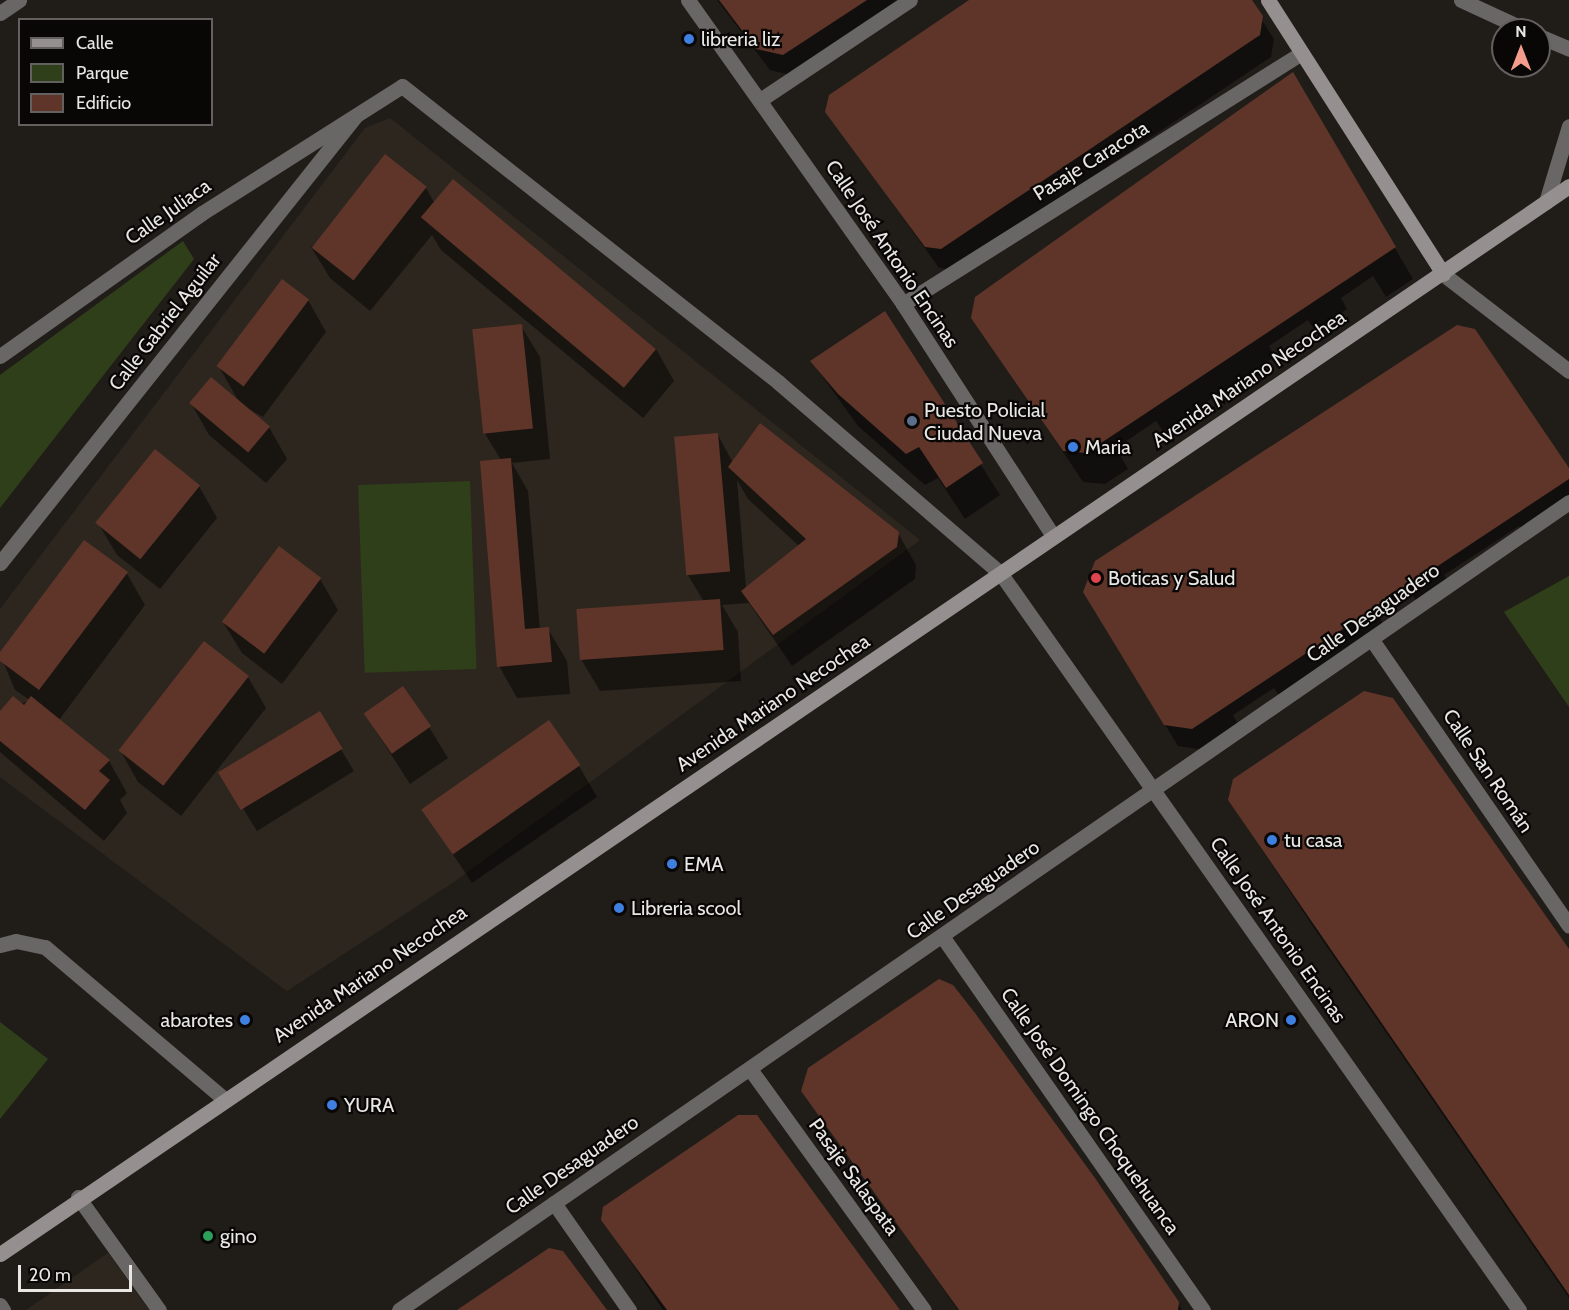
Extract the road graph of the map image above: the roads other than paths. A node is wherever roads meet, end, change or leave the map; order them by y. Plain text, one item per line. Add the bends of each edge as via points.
1 (19, 0) edge
2 (688, 0) edge
3 (910, 0) edge
4 (1268, 0) edge
5 (1461, 0) edge
6 (0, 13) edge
7 (1500, 18) edge
8 (1551, 41) edge
9 (1569, 49) edge
10 (1302, 53) junction
11 (760, 100) junction
12 (363, 106) junction
13 (1569, 126) edge
14 (1569, 186) edge
15 (1546, 202) junction
16 (1443, 274) junction
17 (903, 304) junction
18 (0, 356) edge
19 (1569, 370) edge
20 (1569, 502) edge
21 (1053, 536) junction
22 (3, 552) edge
23 (1001, 574) junction
24 (1372, 640) junction
25 (1154, 790) junction
26 (1569, 926) edge
27 (942, 936) junction
28 (0, 945) edge
29 (750, 1069) junction
30 (224, 1098) junction
31 (78, 1197) junction
32 (554, 1203) junction
33 (0, 1254) edge
34 (0, 1305) edge
35 (3, 1310) edge
36 (159, 1310) edge
37 (399, 1310) edge
38 (629, 1310) edge
39 (924, 1310) edge
40 (1203, 1310) edge
41 (1519, 1310) edge

1 - 6 street
2 - 11 street, Calle José Antonio Encinas
3 - 11 street
4 - 10 main road
5 - 7 street
8 - 9 street
10 - 16 main road
10 - 17 street, Pasaje Caracota
11 - 17 street, Calle José Antonio Encinas
12 - 18 street, Calle Juliaca
12 - 22 street, Calle Gabriel Aguilar
12 - 23 street, Calle Juliaca via 402,86 778,382
13 - 15 street
14 - 15 main road, Avenida Mariano Necochea
15 - 16 main road, Avenida Mariano Necochea
16 - 19 street
16 - 21 main road, Avenida Mariano Necochea
17 - 21 street, Calle José Antonio Encinas
20 - 24 street, Calle Desaguadero
21 - 23 main road, Avenida Mariano Necochea
23 - 25 street, Calle José Antonio Encinas
23 - 30 main road, Avenida Mariano Necochea
24 - 25 street, Calle Desaguadero
24 - 26 street, Calle San Román
25 - 27 street, Calle Desaguadero
25 - 41 street, Calle José Antonio Encinas
27 - 29 street, Calle Desaguadero
27 - 40 street, Calle José Domingo Choquehuanca
28 - 30 street via 16,940 45,947
29 - 32 street, Calle Desaguadero
29 - 39 street, Pasaje Salaspata
30 - 31 main road, Avenida Mariano Necochea
31 - 33 main road, Avenida Mariano Necochea
31 - 36 street
32 - 37 street, Calle Desaguadero
32 - 38 street
34 - 35 street

